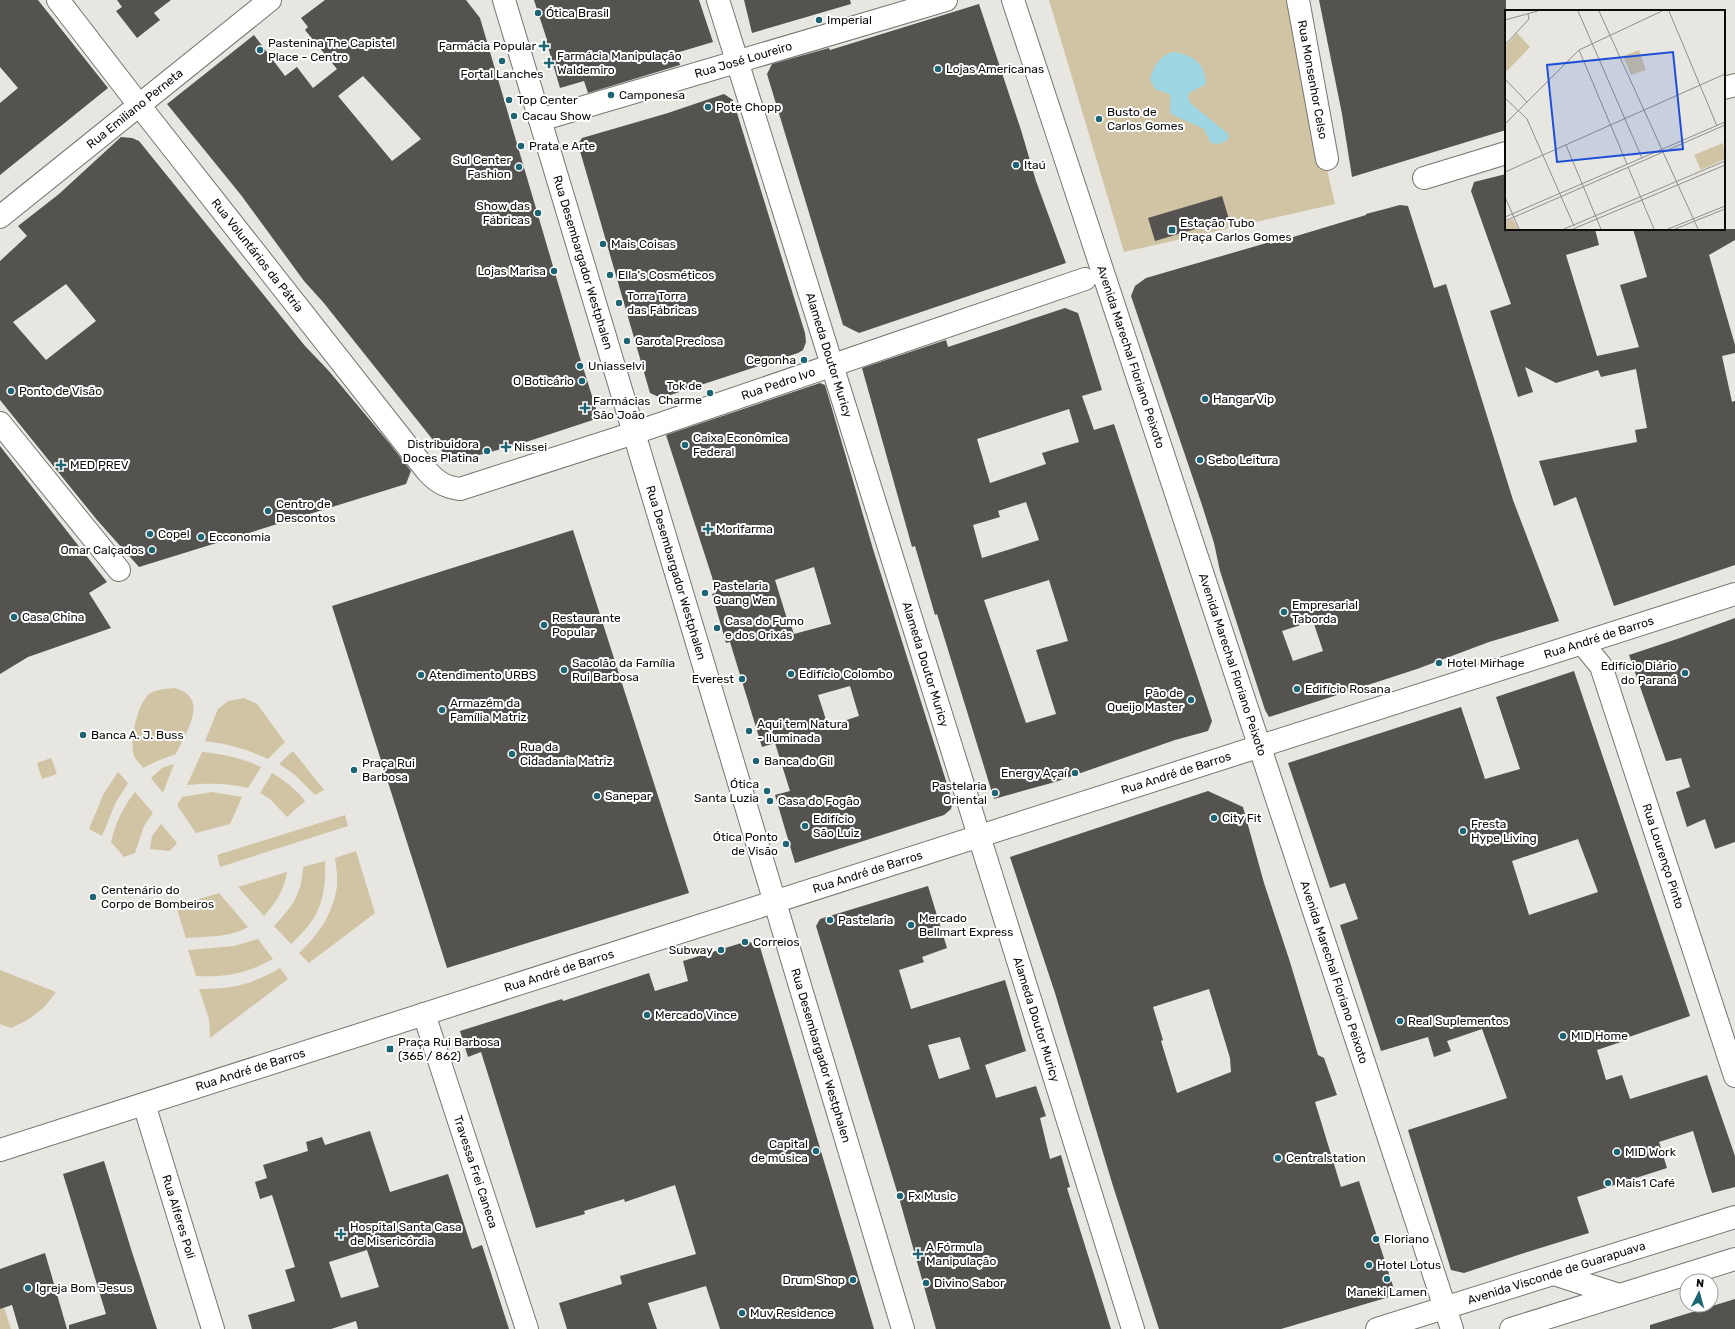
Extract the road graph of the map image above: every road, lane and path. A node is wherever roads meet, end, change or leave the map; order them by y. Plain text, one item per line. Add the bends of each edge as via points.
1 (58, 0) edge
2 (270, 0) edge
3 (504, 0) edge
4 (718, 0) edge
5 (946, 0) edge
6 (1013, 0) edge
7 (1298, 0) edge
8 (737, 62) junction
9 (1735, 85) edge
10 (1725, 88) edge
11 (139, 105) junction
12 (540, 120) junction
13 (1505, 153) edge
14 (1327, 159) dead end
15 (1424, 178) dead end
16 (0, 217) edge
17 (1085, 279) dead end
18 (831, 365) junction
19 (0, 423) edge
20 (634, 433) junction
21 (469, 486) joint
22 (119, 570) dead end
23 (1735, 594) edge
24 (1582, 643) junction
25 (1259, 746) junction
26 (978, 836) junction
27 (775, 902) junction
28 (424, 1014) junction
29 (1735, 1076) edge
30 (144, 1104) junction
31 (0, 1150) edge
32 (1735, 1217) edge
33 (1735, 1259) edge
34 (1554, 1274) junction
35 (1619, 1295) junction
36 (1444, 1308) junction
37 (213, 1329) edge
38 (527, 1329) edge
39 (902, 1329) edge
40 (1133, 1329) edge
41 (1377, 1329) edge
42 (1452, 1329) edge
43 (1511, 1329) edge

1 - 11 street, Rua Voluntários da Pátria
2 - 11 street, Rua Emiliano Perneta
3 - 12 street, Rua Desembargador Westphalen
4 - 8 street, Alameda Doutor Muricy
5 - 8 street, Rua José Loureiro
6 - 25 street, Avenida Marechal Floriano Peixoto
7 - 14 street, Rua Monsenhor Celso
8 - 12 street, Rua José Loureiro
8 - 18 street, Alameda Doutor Muricy
9 - 10 street
11 - 16 street, Rua Emiliano Perneta
11 - 21 street, Rua Voluntários da Pátria via 427,471 437,482 450,488 460,490
12 - 20 street, Rua Desembargador Westphalen
13 - 15 street
17 - 18 street, Rua Pedro Ivo
18 - 20 street, Rua Pedro Ivo
18 - 26 street, Alameda Doutor Muricy
19 - 22 street
20 - 21 street, Rua Pedro Ivo
20 - 27 street, Rua Desembargador Westphalen
23 - 24 street, Rua André de Barros
24 - 25 street, Rua André de Barros
24 - 29 street, Rua Lourenço Pinto via 1600,666
25 - 26 street, Rua André de Barros
25 - 36 street, Avenida Marechal Floriano Peixoto
26 - 27 street, Rua André de Barros
26 - 40 street, Alameda Doutor Muricy
27 - 28 street, Rua André de Barros
27 - 39 street, Rua Desembargador Westphalen
28 - 30 street, Rua André de Barros
28 - 38 street, Travessa Frei Caneca
30 - 31 street, Rua André de Barros
30 - 37 street, Rua Alferes Poli
32 - 34 street, Avenida Visconde de Guarapuava
33 - 35 street
34 - 35 street
34 - 36 street, Avenida Visconde de Guarapuava
35 - 43 street
36 - 41 street, Avenida Visconde de Guarapuava
36 - 42 street, Avenida Marechal Floriano Peixoto

